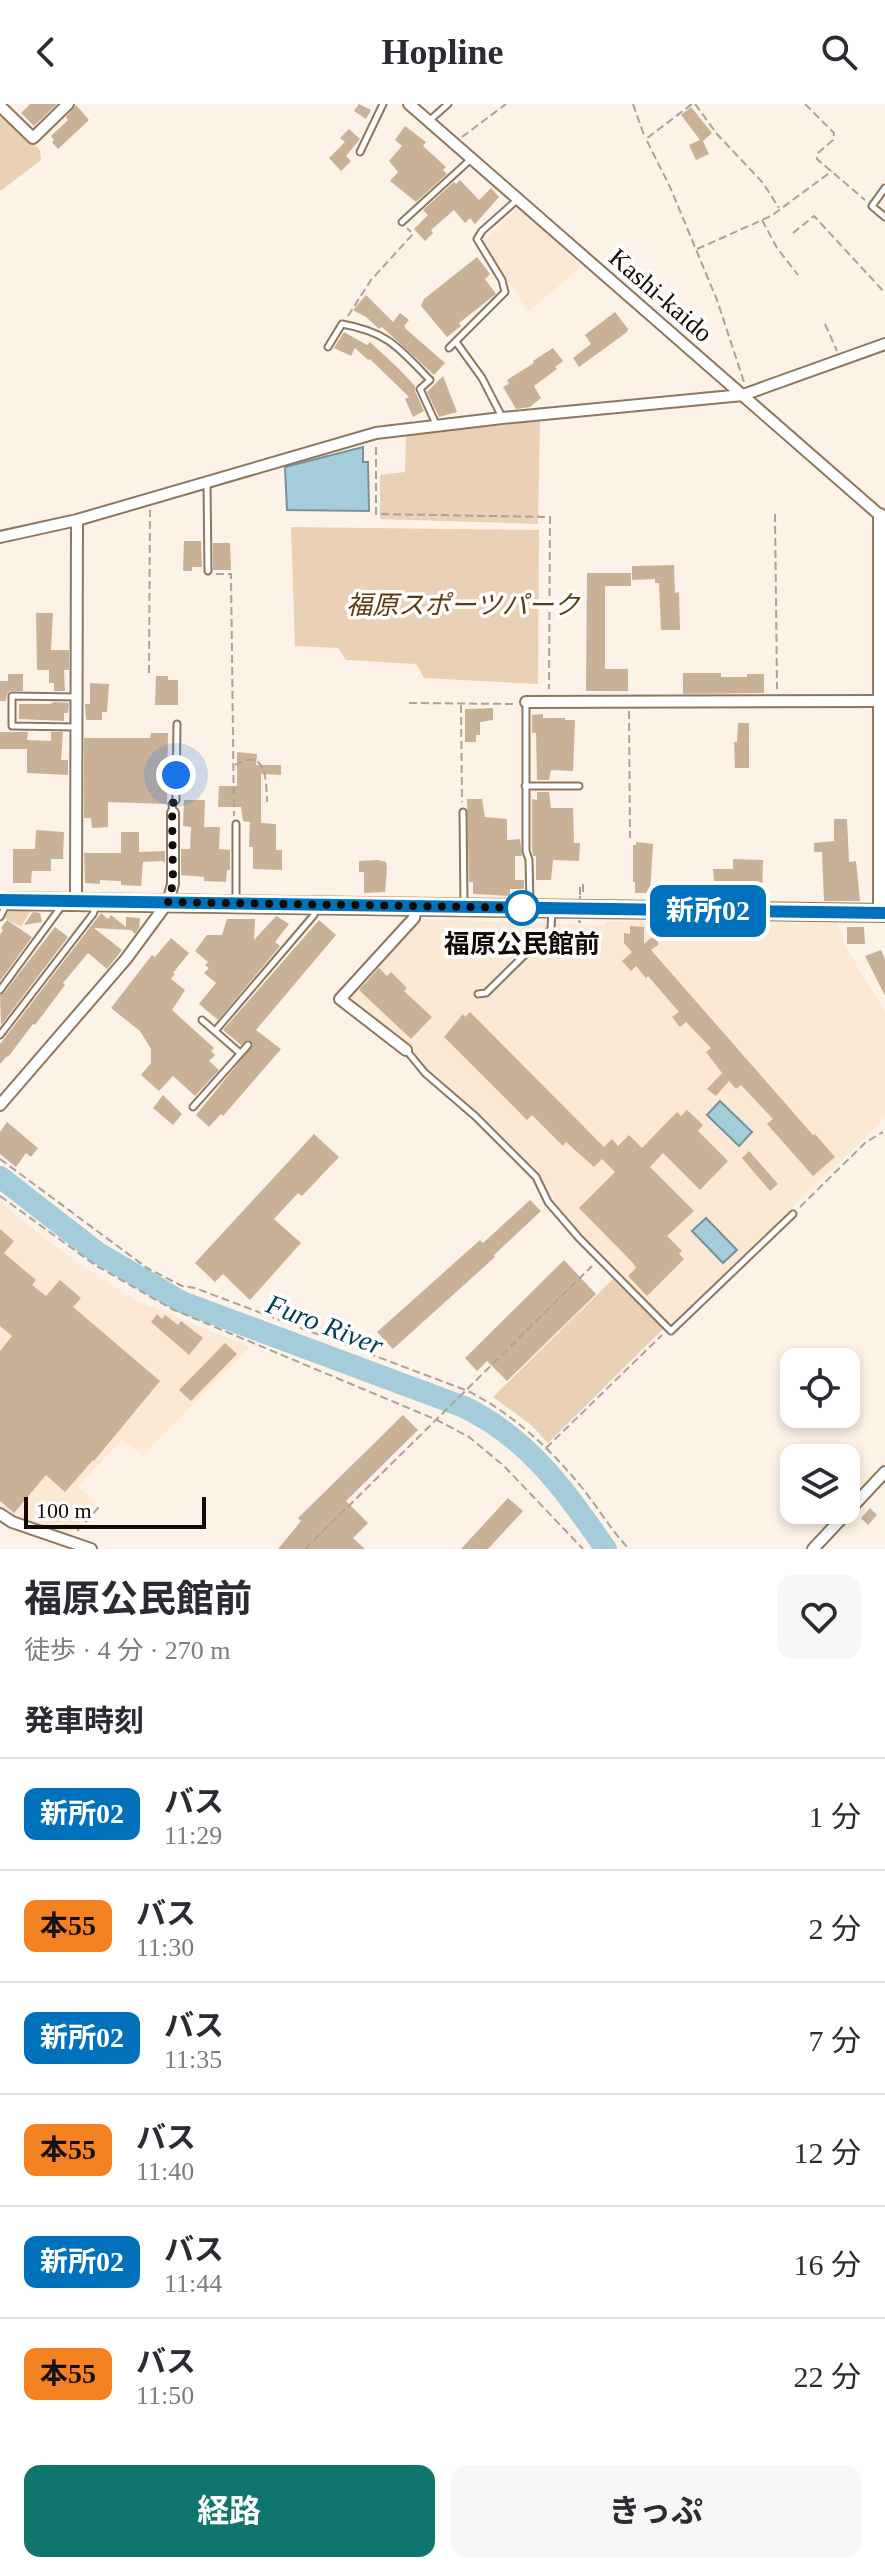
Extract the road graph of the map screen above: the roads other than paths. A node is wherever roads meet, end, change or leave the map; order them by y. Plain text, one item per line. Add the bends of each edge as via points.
1 (68, 104) edge
2 (383, 104) edge
3 (409, 104) edge
4 (448, 104) edge
5 (0, 106) edge
6 (429, 121) junction
7 (360, 152) dead end
8 (471, 158) junction
9 (885, 188) edge
10 (518, 199) junction
11 (885, 217) edge
12 (402, 222) road end
13 (456, 342) junction
14 (885, 344) edge
15 (328, 347) dead end
16 (449, 348) dead end
17 (743, 395) junction
18 (502, 418) junction
19 (436, 424) junction
20 (207, 482) junction
21 (882, 517) edge
22 (77, 520) junction
23 (0, 537) edge
24 (208, 571) road end
25 (76, 697) junction
26 (879, 701) junction
27 (526, 703) joint
28 (177, 724) dead end
29 (76, 727) junction
30 (882, 753) edge
31 (525, 786) junction
32 (579, 786) dead end
33 (463, 812) road end
34 (173, 813) joint
35 (236, 824) road end
36 (882, 829) edge
37 (4, 900) edge
38 (69, 901) junction
39 (97, 901) junction
40 (168, 902) junction
41 (236, 903) junction
42 (317, 905) junction
43 (416, 906) junction
44 (464, 907) junction
45 (530, 908) junction
46 (552, 909) junction
47 (882, 913) edge
48 (0, 917) edge
49 (0, 990) edge
50 (478, 994) dead end
51 (202, 1020) dead end
52 (215, 1031) junction
53 (0, 1035) edge
54 (248, 1045) dead end
55 (406, 1050) joint
56 (240, 1053) junction
57 (0, 1105) edge
58 (193, 1107) dead end
59 (793, 1214) road end
60 (885, 1472) edge
61 (0, 1514) edge
62 (91, 1549) edge
63 (813, 1549) edge

1 - 5 street via 33,138
2 - 7 lane
3 - 6 street, Kashi-kaido
4 - 6 lane
6 - 8 street, Kashi-kaido
8 - 10 street, Kashi-kaido
8 - 12 lane
9 - 11 lane via 872,206
10 - 13 lane via 477,239 505,292
10 - 17 street, Kashi-kaido
13 - 16 lane
13 - 18 lane
14 - 17 street
15 - 19 lane via 342,324 385,336 430,380 420,389
17 - 18 street
17 - 21 street, Kashi-kaido
18 - 19 street
19 - 20 street via 376,433
20 - 22 street
20 - 24 lane
21 - 26 street
22 - 23 street
22 - 25 street
25 - 29 street
25 - 29 lane via 12,696 12,726
26 - 27 street
26 - 30 street
27 - 31 lane
28 - 34 lane
29 - 38 street
30 - 36 street
31 - 32 lane
31 - 45 lane
33 - 44 lane
34 - 40 street
35 - 41 lane
36 - 47 street
37 - 38 main road
37 - 48 lane
38 - 39 main road
38 - 49 lane
39 - 40 main road
39 - 53 lane via 93,914
40 - 41 main road
40 - 57 street
41 - 42 main road
42 - 43 main road
42 - 52 lane
43 - 44 main road
43 - 55 street via 414,918 340,999
44 - 45 main road
45 - 46 main road
46 - 47 main road
46 - 50 lane via 551,929 542,940 486,993
51 - 52 lane
52 - 56 lane
54 - 56 lane
55 - 59 lane via 536,1177 548,1202 671,1331
56 - 58 lane
60 - 63 street
61 - 62 street

